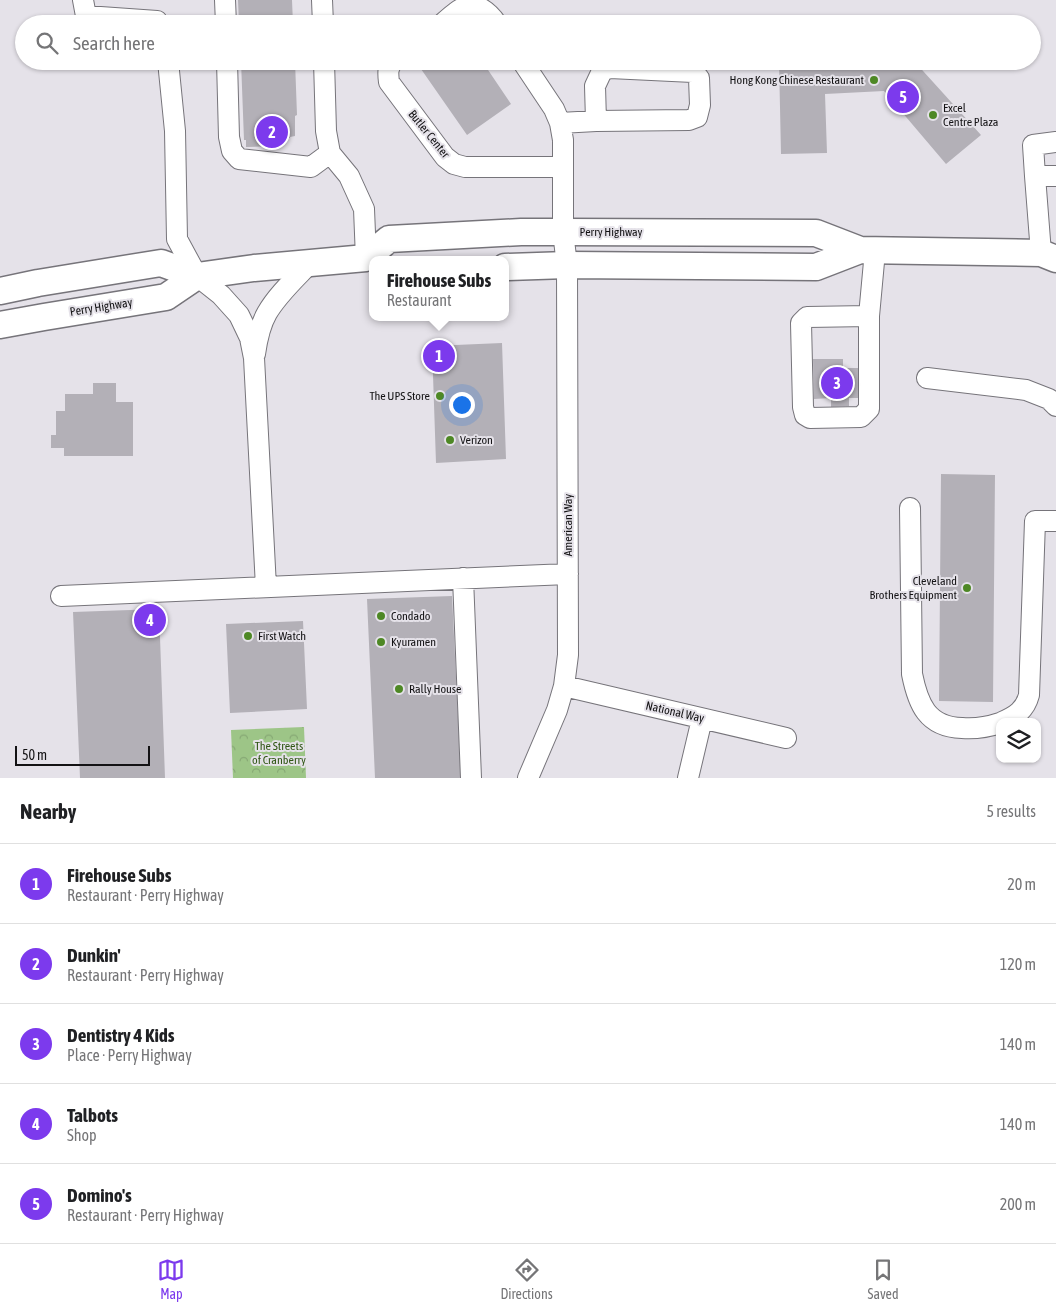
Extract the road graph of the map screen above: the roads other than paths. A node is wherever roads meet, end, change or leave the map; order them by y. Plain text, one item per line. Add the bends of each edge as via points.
1 (83, 0) edge
2 (225, 0) edge
3 (322, 0) edge
4 (86, 15) edge
5 (226, 15) edge
6 (323, 15) edge
7 (454, 15) edge
8 (491, 15) edge
9 (169, 70) edge
10 (227, 70) edge
11 (324, 70) edge
12 (388, 70) edge
13 (528, 70) edge
14 (605, 70) edge
15 (652, 70) edge
16 (596, 121) junction
17 (560, 123) junction
18 (1056, 142) edge
19 (330, 153) junction
20 (563, 167) junction
21 (1034, 176) junction
22 (1056, 176) edge
23 (563, 232) junction
24 (867, 251) junction
25 (1051, 253) edge
26 (373, 256) edge
27 (369, 260) edge
28 (311, 262) junction
29 (567, 265) junction
30 (509, 267) edge
31 (197, 276) junction
32 (0, 291) edge
33 (869, 316) junction
34 (0, 325) edge
35 (254, 358) junction
36 (927, 378) dead end
37 (1056, 406) edge
38 (910, 508) dead end
39 (1056, 521) edge
40 (568, 574) junction
41 (463, 578) junction
42 (266, 587) junction
43 (61, 596) dead end
44 (564, 686) junction
45 (702, 718) junction
46 (1009, 718) edge
47 (996, 723) edge
48 (786, 738) dead end
49 (471, 778) edge
50 (528, 778) edge
51 (688, 778) edge

1 - 4 street
2 - 5 street
3 - 6 street
7 - 8 street via 465,7 474,6
9 - 31 street via 175,131 177,240
10 - 19 street via 232,152 240,158 311,167
11 - 19 street
12 - 20 street, Butler Center via 389,82 445,157 454,164 465,167
13 - 17 street
14 - 16 street via 595,86
15 - 16 street via 694,72 699,78 697,117 689,120
16 - 17 street
17 - 20 street
18 - 21 street via 1033,145
19 - 27 street via 349,176 364,209
20 - 23 street
21 - 22 street
21 - 25 street
23 - 24 main road, Perry Highway via 816,233
23 - 26 main road, Perry Highway via 389,239
23 - 29 street, American Way
24 - 25 main road, Perry Highway
24 - 29 main road, Perry Highway via 816,267
24 - 33 street
27 - 28 main road, Perry Highway
28 - 31 main road, Perry Highway
28 - 35 street via 266,314
29 - 30 main road, Perry Highway
29 - 40 street, American Way
31 - 32 main road, Perry Highway via 161,264
31 - 34 main road, Perry Highway via 166,297
31 - 35 street via 240,315
33 - 33 street via 866,413 861,417 810,418 805,415 801,323 807,317
35 - 42 street
36 - 37 street via 1026,390 1049,399
38 - 47 street via 912,674 916,692 922,706 941,725 968,728
39 - 46 street via 1035,521 1030,695 1026,705
40 - 41 street
40 - 44 street, American Way via 568,647
41 - 42 street
41 - 49 street
42 - 43 street
44 - 45 street, National Way
44 - 50 street, American Way
45 - 48 street, National Way
45 - 51 street

